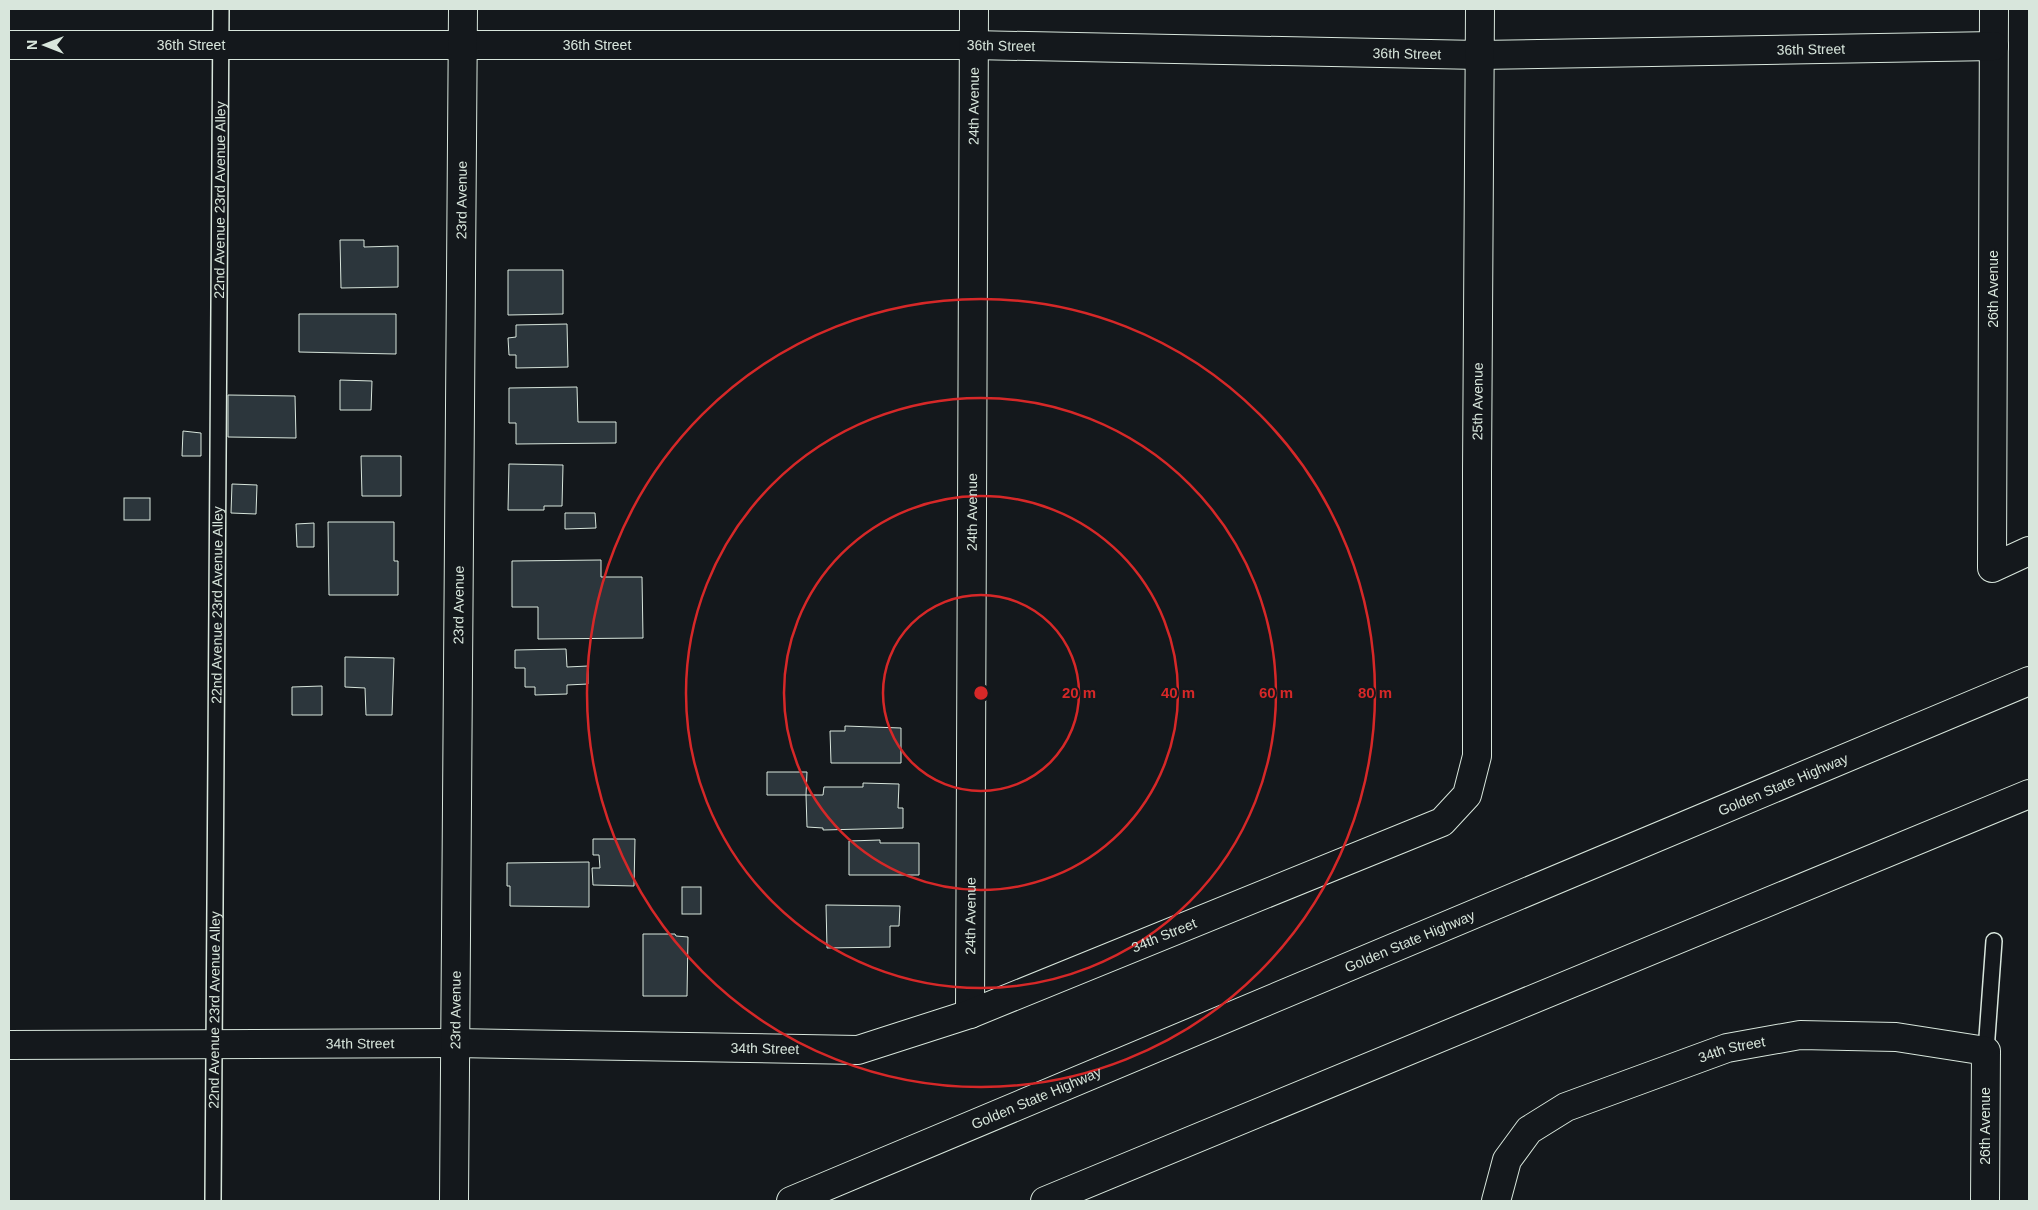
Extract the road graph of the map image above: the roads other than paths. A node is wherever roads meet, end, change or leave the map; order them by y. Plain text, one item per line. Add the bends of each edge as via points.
1 (221, 9) edge
2 (463, 9) edge
3 (974, 9) edge
4 (1480, 9) edge
5 (1994, 9) edge
6 (221, 45) junction
7 (462, 45) junction
8 (973, 45) junction
9 (9, 46) edge
10 (1994, 46) junction
11 (1480, 54) junction
12 (2029, 551) edge
13 (2029, 682) edge
14 (2029, 794) edge
15 (1467, 795) joint
16 (1994, 941) dead end
17 (970, 1014) junction
18 (455, 1043) junction
19 (214, 1044) junction
20 (9, 1045) edge
21 (1986, 1051) junction
22 (213, 1201) edge
23 (454, 1201) edge
24 (791, 1201) edge
25 (1045, 1201) edge
26 (1496, 1201) edge
27 (1985, 1201) edge

1 - 6 lane, 22nd Avenue 23rd Avenue Alley
2 - 7 main road, 23rd Avenue
3 - 8 main road, 24th Avenue
4 - 11 main road, 25th Avenue
5 - 10 main road, 26th Avenue
6 - 7 main road, 36th Street
6 - 9 main road, 36th Street
6 - 19 lane, 22nd Avenue 23rd Avenue Alley
7 - 8 main road, 36th Street
7 - 18 main road, 23rd Avenue
8 - 11 main road, 36th Street
8 - 17 main road, 24th Avenue
10 - 11 main road, 36th Street
10 - 12 main road, 26th Avenue via 1992,568
11 - 15 main road, 25th Avenue via 1477,756
13 - 24 main road, Golden State Highway
14 - 25 main road
15 - 17 main road, 34th Street via 1442,822
16 - 21 lane
17 - 18 main road, 34th Street via 858,1050
18 - 19 main road, 34th Street
18 - 23 main road, 23rd Avenue
19 - 20 main road, 34th Street
19 - 22 lane, 22nd Avenue 23rd Avenue Alley
21 - 26 main road, 34th Street via 1896,1037 1800,1036 1727,1048 1566,1107 1529,1130 1507,1160
21 - 27 main road, 26th Avenue

